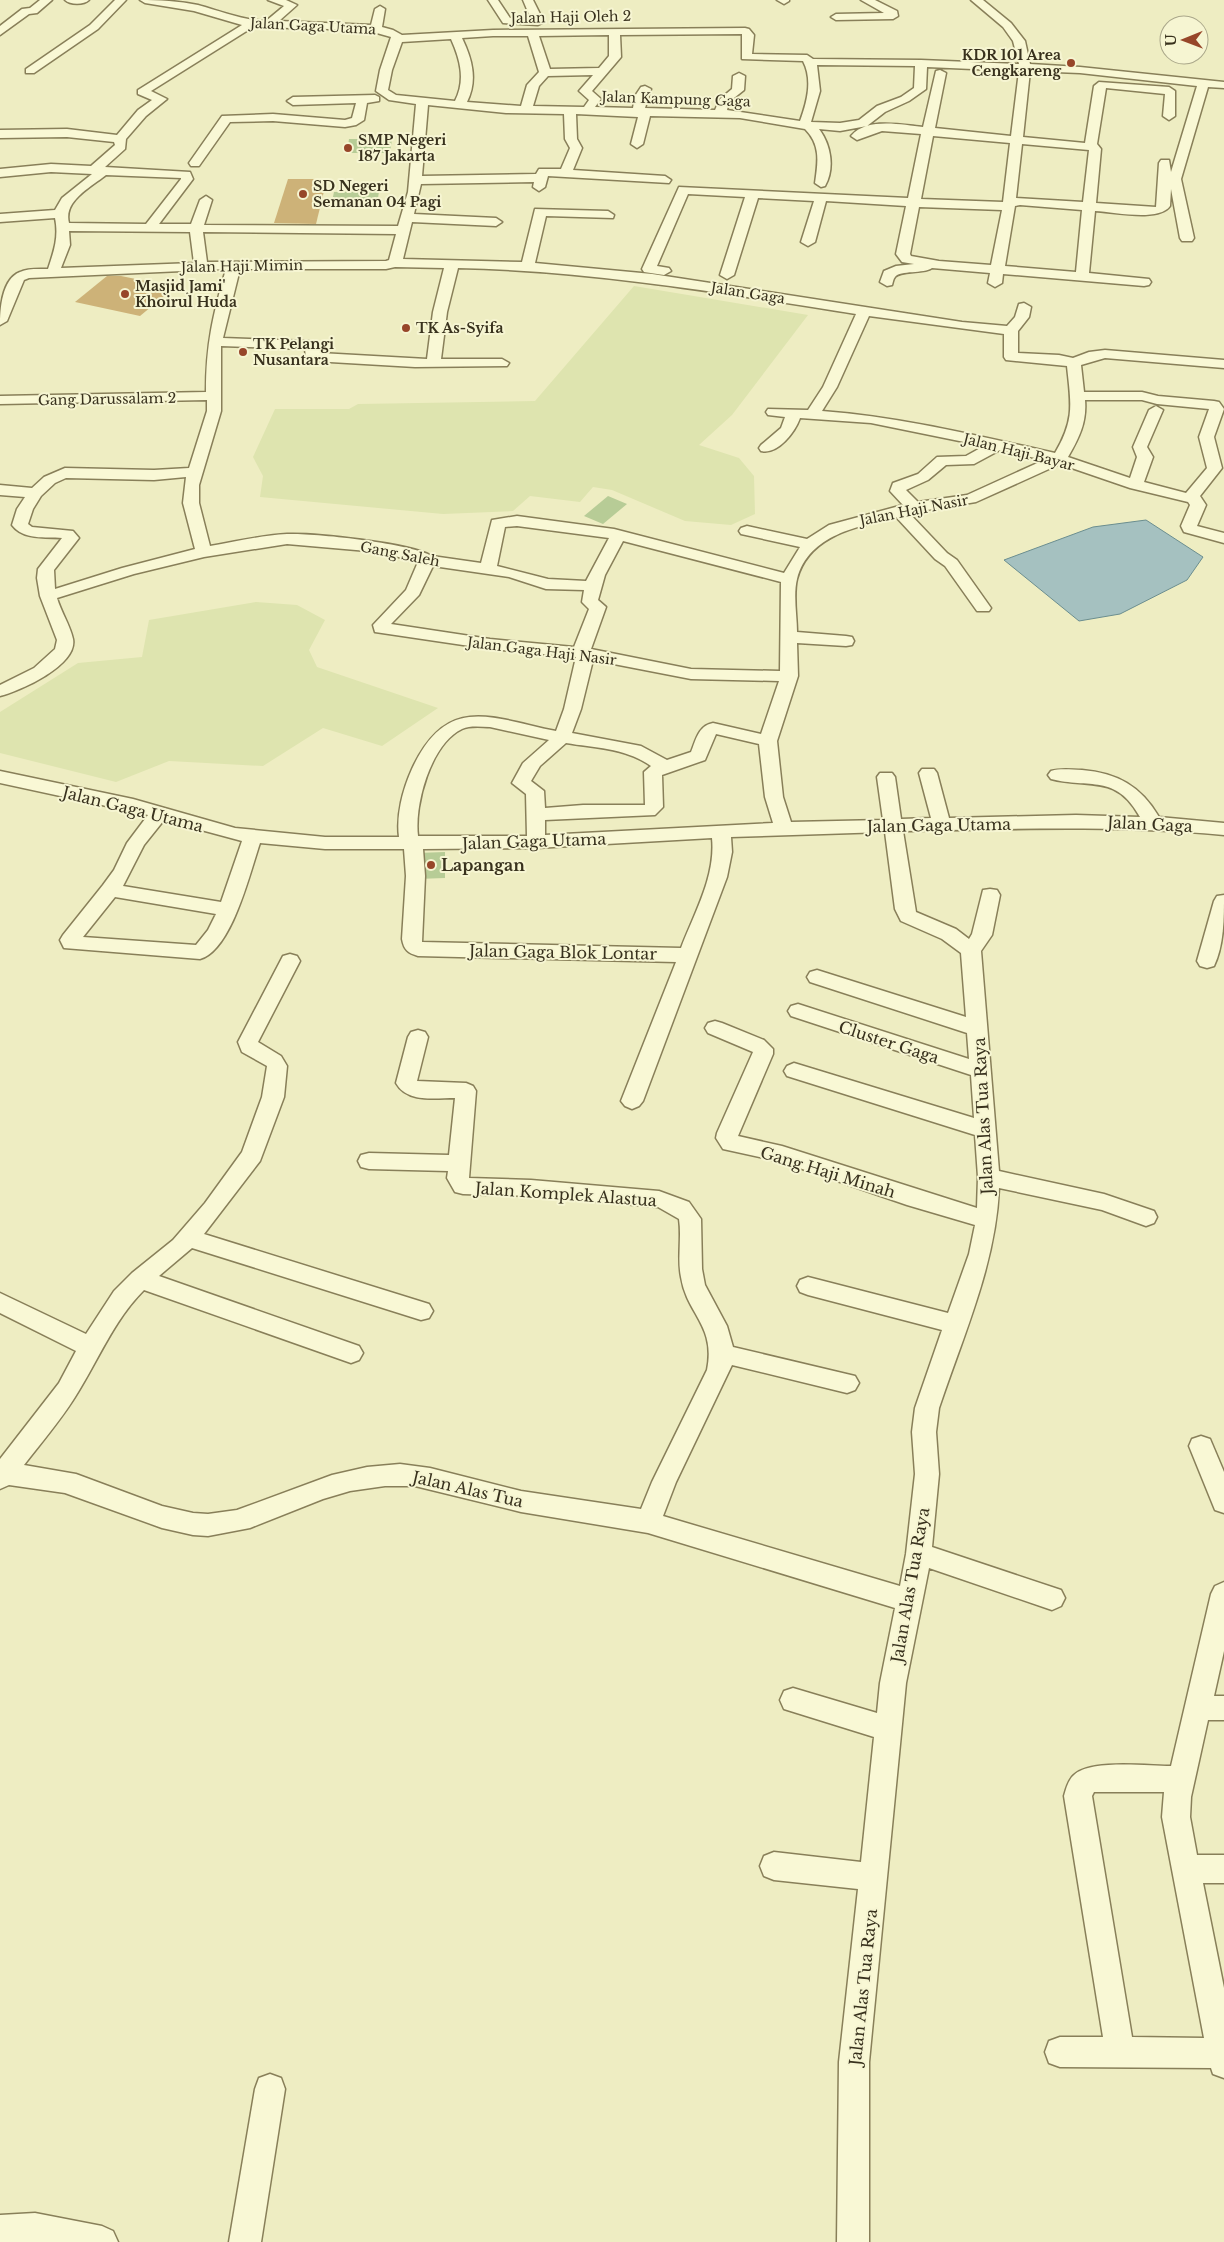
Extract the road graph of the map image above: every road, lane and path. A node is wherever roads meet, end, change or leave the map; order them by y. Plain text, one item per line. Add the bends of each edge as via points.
1 (47, 0) edge
2 (70, 0) edge
3 (84, 0) edge
4 (121, 0) edge
5 (145, 0) edge
6 (212, 0) edge
7 (272, 0) edge
8 (493, 0) edge
9 (528, 0) edge
10 (866, 0) edge
11 (976, 0) edge
12 (164, 1) edge
13 (295, 3) edge
14 (195, 8) junction
15 (380, 9) dead end
16 (836, 18) dead end
17 (597, 22) dead end
18 (251, 24) junction
19 (269, 24) junction
20 (536, 27) junction
21 (376, 28) junction
22 (614, 31) junction
23 (0, 32) edge
24 (455, 36) junction
25 (398, 39) junction
26 (807, 56) junction
27 (921, 63) junction
28 (1025, 66) junction
29 (30, 71) dead end
30 (601, 71) junction
31 (545, 73) junction
32 (940, 73) dead end
33 (739, 76) dead end
34 (1203, 83) junction
35 (1224, 86) edge
36 (645, 89) dead end
37 (393, 98) junction
38 (362, 100) junction
39 (293, 101) dead end
40 (422, 101) junction
41 (465, 103) junction
42 (526, 109) junction
43 (570, 111) junction
44 (587, 112) junction
45 (641, 113) junction
46 (720, 114) junction
47 (1169, 116) dead end
48 (467, 119) dead end
49 (775, 120) junction
50 (806, 125) junction
51 (928, 131) junction
52 (768, 132) dead end
53 (0, 134) edge
54 (855, 136) dead end
55 (120, 138) junction
56 (1016, 139) junction
57 (637, 144) dead end
58 (1091, 146) junction
59 (195, 163) dead end
60 (1165, 163) dead end
61 (99, 170) junction
62 (0, 173) edge
63 (566, 173) junction
64 (416, 180) junction
65 (665, 180) dead end
66 (821, 183) dead end
67 (753, 193) junction
68 (821, 197) junction
69 (206, 200) dead end
70 (914, 203) junction
71 (1009, 204) junction
72 (1091, 206) junction
73 (608, 215) dead end
74 (0, 218) edge
75 (62, 220) junction
76 (496, 222) dead end
77 (406, 224) junction
78 (150, 228) junction
79 (196, 228) junction
80 (1187, 238) dead end
81 (808, 242) dead end
82 (395, 263) junction
83 (452, 264) junction
84 (234, 265) junction
85 (939, 265) junction
86 (201, 266) junction
87 (528, 266) junction
88 (634, 267) dead end
89 (649, 269) junction
90 (997, 270) junction
91 (664, 271) dead end
92 (53, 273) junction
93 (20, 275) junction
94 (727, 275) dead end
95 (0, 276) edge
96 (1082, 276) junction
97 (887, 282) dead end
98 (1144, 282) dead end
99 (995, 284) dead end
100 (6, 294) edge
101 (1024, 307) dead end
102 (864, 310) junction
103 (0, 321) edge
104 (1011, 331) junction
105 (216, 342) junction
106 (434, 362) junction
107 (502, 363) dead end
108 (1074, 363) junction
109 (1224, 364) edge
110 (214, 396) junction
111 (1079, 396) junction
112 (0, 400) edge
113 (1156, 410) dead end
114 (774, 412) dead end
115 (794, 414) junction
116 (812, 416) junction
117 (996, 446) junction
118 (766, 448) dead end
119 (1058, 459) junction
120 (194, 472) junction
121 (1135, 486) junction
122 (0, 490) edge
123 (36, 493) junction
124 (1190, 498) junction
125 (906, 509) junction
126 (747, 531) dead end
127 (619, 535) junction
128 (1224, 538) edge
129 (810, 544) junction
130 (204, 552) junction
131 (427, 560) junction
132 (488, 568) junction
133 (789, 579) junction
134 (593, 586) junction
135 (48, 596) junction
136 (983, 608) dead end
137 (790, 637) junction
138 (846, 641) dead end
139 (584, 653) junction
140 (789, 676) junction
141 (0, 691) edge
142 (561, 737) junction
143 (768, 741) junction
144 (665, 767) junction
145 (928, 773) dead end
146 (1058, 775) dead end
147 (0, 777) edge
148 (886, 777) dead end
149 (160, 812) junction
150 (536, 815) junction
151 (1076, 821) joint
152 (1153, 823) junction
153 (942, 825) junction
154 (895, 826) junction
155 (784, 828) junction
156 (1224, 829) edge
157 (721, 831) junction
158 (252, 837) junction
159 (536, 842) junction
160 (411, 844) junction
161 (110, 890) junction
162 (990, 895) dead end
163 (1224, 901) edge
164 (226, 909) junction
165 (971, 950) junction
166 (688, 955) junction
167 (290, 960) dead end
168 (1207, 961) dead end
169 (818, 977) dead end
170 (798, 1012) dead end
171 (715, 1028) dead end
172 (979, 1029) junction
173 (418, 1037) dead end
174 (794, 1071) dead end
175 (981, 1071) junction
176 (632, 1101) dead end
177 (986, 1130) junction
178 (369, 1161) dead end
179 (459, 1163) junction
180 (989, 1177) junction
181 (1146, 1217) dead end
182 (987, 1220) junction
183 (188, 1238) junction
184 (140, 1280) junction
185 (808, 1286) dead end
186 (0, 1302) edge
187 (421, 1311) dead end
188 (955, 1324) junction
189 (90, 1347) junction
190 (351, 1353) dead end
191 (724, 1354) junction
192 (847, 1383) dead end
193 (1201, 1446) dead end
194 (1, 1475) edge
195 (1224, 1502) edge
196 (648, 1522) junction
197 (918, 1554) junction
198 (1224, 1594) edge
199 (1052, 1598) dead end
200 (908, 1600) junction
201 (793, 1700) dead end
202 (1211, 1708) edge
203 (889, 1729) junction
204 (1182, 1780) junction
205 (774, 1866) dead end
206 (1187, 1869) junction
207 (1224, 1869) edge
208 (874, 1878) junction
209 (1060, 2052) dead end
210 (1120, 2053) junction
211 (1224, 2057) edge
212 (270, 2089) dead end
213 (0, 2231) edge
214 (102, 2242) edge
215 (245, 2242) edge
216 (853, 2242) edge

1 - 23 street
2 - 3 street
4 - 29 street via 94,27
5 - 12 street, Jalan Gaga Utama
6 - 14 street
7 - 13 street
8 - 20 street via 507,21
9 - 20 street
10 - 16 street via 894,15 888,18
11 - 28 street via 1007,25 1018,41
12 - 14 street, Jalan Gaga Utama
13 - 19 street
14 - 18 street, Jalan Gaga Utama
15 - 21 street
17 - 20 street
18 - 19 street, Jalan Gaga Utama
18 - 55 street via 142,92 162,99 142,113
19 - 21 street, Jalan Gaga Utama
20 - 22 street, Jalan Haji Oleh 2
20 - 24 street, Jalan Haji Oleh 2
20 - 31 street
21 - 25 street, Jalan Gaga Utama via 392,33
22 - 26 street, Jalan Haji Oleh 2 via 745,31 748,34 746,57
22 - 30 street via 615,57
24 - 25 street, Jalan Haji Oleh 2
24 - 41 street via 465,58 469,86
25 - 37 street, Jalan Gaga Utama via 382,90
26 - 27 street
26 - 50 street via 815,82
27 - 28 street
27 - 50 street, Jalan Kampung Gaga via 920,89 881,109 863,123 846,127
28 - 34 street
28 - 56 street
30 - 31 street
30 - 44 street via 584,91 595,99
31 - 42 street via 533,85
32 - 51 street
33 - 46 street via 738,90 724,101
34 - 35 street
34 - 80 street via 1176,179
36 - 45 street via 641,96
37 - 38 street
37 - 40 street
38 - 39 street
38 - 59 street via 358,120 354,122 226,119
40 - 41 street, Jalan Kampung Gaga
40 - 64 street via 415,160
41 - 42 street, Jalan Kampung Gaga
41 - 48 street
42 - 43 street, Jalan Kampung Gaga
43 - 44 street, Jalan Kampung Gaga
43 - 63 street via 576,148
44 - 45 street, Jalan Kampung Gaga
45 - 46 street, Jalan Kampung Gaga
45 - 57 street
46 - 49 street, Jalan Kampung Gaga
47 - 58 street via 1171,93 1168,90 1103,84 1100,86
49 - 50 street, Jalan Kampung Gaga
49 - 52 street
50 - 66 street via 821,138 825,148
51 - 54 street via 878,128
51 - 56 street
51 - 70 street
53 - 55 street via 67,133
55 - 61 street via 121,146
56 - 58 street
56 - 71 street
58 - 72 street via 1095,149
60 - 72 street via 1164,206 1160,210
61 - 62 street via 51,168
61 - 75 street via 92,182 71,195
61 - 78 street via 182,174 187,177 181,190
63 - 64 street via 542,172 540,182
63 - 65 street
64 - 77 street
67 - 68 street
67 - 89 street via 683,190
67 - 94 street
68 - 70 street
68 - 81 street
69 - 79 street
70 - 71 street via 999,207
70 - 85 street via 903,254 907,259
71 - 72 street via 1019,201
71 - 90 street
72 - 96 street
73 - 87 street via 540,212
74 - 75 street
75 - 78 street
75 - 92 street via 63,245
76 - 77 street
77 - 79 street via 233,230
77 - 82 street
78 - 79 street
79 - 86 street
82 - 83 street, Jalan Gaga
82 - 84 street, Jalan Haji Mimin
83 - 87 street, Jalan Gaga
83 - 106 street via 440,312
84 - 86 street, Jalan Haji Mimin
84 - 105 street via 219,318
85 - 90 street
85 - 97 street via 896,270 889,274
86 - 92 street, Jalan Haji Mimin
87 - 102 street, Jalan Gaga via 652,278
88 - 89 street
89 - 91 street
90 - 96 street
90 - 99 street
92 - 93 street, Jalan Haji Mimin
93 - 95 street, Jalan Haji Mimin
93 - 100 street
96 - 98 street
100 - 103 street
101 - 104 street via 1022,317
102 - 104 street, Jalan Gaga
102 - 116 street via 830,387
104 - 108 street via 1011,357 1059,359
105 - 106 street via 308,345 313,348 313,357 334,359
105 - 110 street
106 - 107 street
108 - 109 street via 1105,354
108 - 111 street
110 - 112 street, Gang Darussalam 2
110 - 120 street via 214,411
111 - 119 street via 1079,415 1072,437
111 - 124 street via 1142,396 1212,403 1217,408 1207,429 1206,440 1215,464 1214,470
113 - 121 street via 1140,447 1145,457
114 - 115 street, Jalan Haji Bayar
115 - 116 street, Jalan Haji Bayar
115 - 118 street via 788,430
116 - 117 street, Jalan Haji Bayar via 871,419
117 - 119 street, Jalan Haji Bayar
117 - 125 street via 969,461 942,460 923,477 898,486
119 - 121 street, Jalan Haji Bayar
119 - 125 street, Jalan Haji Nasir via 971,499
120 - 123 street via 154,475 65,472 52,477
120 - 130 street via 191,504
121 - 124 street, Jalan Haji Bayar
122 - 123 street
123 - 135 street via 20,525 28,531 67,534 71,538 46,569
124 - 128 street via 1198,505 1190,529
125 - 129 street, Jalan Haji Nasir via 835,528
125 - 136 street
126 - 129 street
127 - 132 street via 500,521
127 - 133 street
127 - 134 street via 600,565
129 - 133 street, Jalan Haji Nasir
130 - 131 street, Gang Saleh via 287,539 379,547 419,555
130 - 135 street, Gang Saleh
131 - 132 street, Gang Saleh
131 - 139 street, Jalan Gaga Haji Nasir via 413,592 381,628 498,646
132 - 134 street, Gang Saleh via 546,584
133 - 137 street, Jalan Haji Nasir
134 - 139 street via 590,602 598,607 582,649
135 - 141 street via 65,640 63,654 50,666
137 - 138 street
137 - 140 street, Jalan Haji Nasir
139 - 140 street, Jalan Gaga Haji Nasir via 691,674
139 - 142 street via 570,714
140 - 143 street, Jalan Haji Nasir
142 - 144 street via 630,749 646,754
142 - 150 street via 528,766 521,783 534,789
142 - 160 street via 510,724 476,722 456,725 432,747 412,793 408,835
143 - 144 street via 713,728 708,732 699,756
143 - 155 street, Jalan Haji Nasir via 774,797
144 - 150 street via 653,772 654,807 649,811
145 - 153 street
146 - 152 street via 1099,776 1117,782 1147,810
147 - 149 street, Jalan Gaga Utama
148 - 154 street
149 - 158 street, Jalan Gaga Utama
149 - 161 street via 136,843
150 - 159 street
151 - 152 street, Jalan Gaga
151 - 153 street, Jalan Gaga Utama
152 - 156 street, Jalan Gaga
153 - 154 street, Jalan Gaga Utama
154 - 155 street, Jalan Gaga Utama
154 - 165 street via 908,916 962,941
155 - 157 street, Jalan Gaga Utama
157 - 159 street, Jalan Gaga Utama
157 - 166 street via 723,852 718,877
158 - 160 street, Jalan Gaga Utama via 324,843
158 - 164 street
159 - 160 street, Jalan Gaga Utama
160 - 166 street, Jalan Gaga Blok Lontar via 415,853 412,939 413,946 418,949
161 - 164 street
161 - 164 street via 70,940 71,943 200,952 212,942
162 - 165 street via 982,935
163 - 168 street
165 - 172 street, Jalan Alas Tua Raya
166 - 176 street
167 - 183 street via 248,1042 249,1047 277,1066 273,1097 252,1155
169 - 172 street
170 - 175 street, Cluster Gaga
171 - 182 street, Gang Haji Minah via 757,1045 764,1054 728,1133 731,1143 782,1154
172 - 175 street, Jalan Alas Tua Raya
173 - 179 street, Jalan Komplek Alastua via 406,1083 413,1089 466,1091
174 - 177 street
175 - 177 street, Jalan Alas Tua Raya
177 - 180 street, Jalan Alas Tua Raya
178 - 179 street, Jalan Komplek Alastua
179 - 191 street, Jalan Komplek Alastua via 458,1178 463,1186 531,1188 658,1199 678,1206 690,1219 694,1284 722,1340
180 - 181 street via 1104,1202
180 - 182 street, Jalan Alas Tua Raya
182 - 188 street, Jalan Alas Tua Raya via 980,1254
183 - 184 street
183 - 187 street
184 - 189 street via 122,1297
184 - 190 street
185 - 188 street
186 - 189 street
188 - 197 street, Jalan Alas Tua Raya via 927,1408 924,1432 927,1474
189 - 194 street via 67,1390
191 - 192 street
191 - 196 street
193 - 195 street
194 - 196 street, Jalan Alas Tua via 70,1483 162,1516 207,1525 250,1519 315,1492 356,1480 399,1474 550,1508 608,1513
196 - 200 street, Jalan Alas Tua
197 - 199 street
197 - 200 street, Jalan Alas Tua Raya
198 - 202 street
200 - 203 street, Jalan Alas Tua Raya via 893,1683
201 - 203 street
202 - 204 street
203 - 208 street, Jalan Alas Tua Raya
204 - 206 street via 1176,1817
204 - 210 street via 1092,1779 1079,1790
205 - 208 street
206 - 207 street
206 - 211 street
208 - 216 street, Jalan Alas Tua Raya via 854,2062
209 - 210 street
210 - 211 street
212 - 215 street
213 - 214 street via 35,2229

